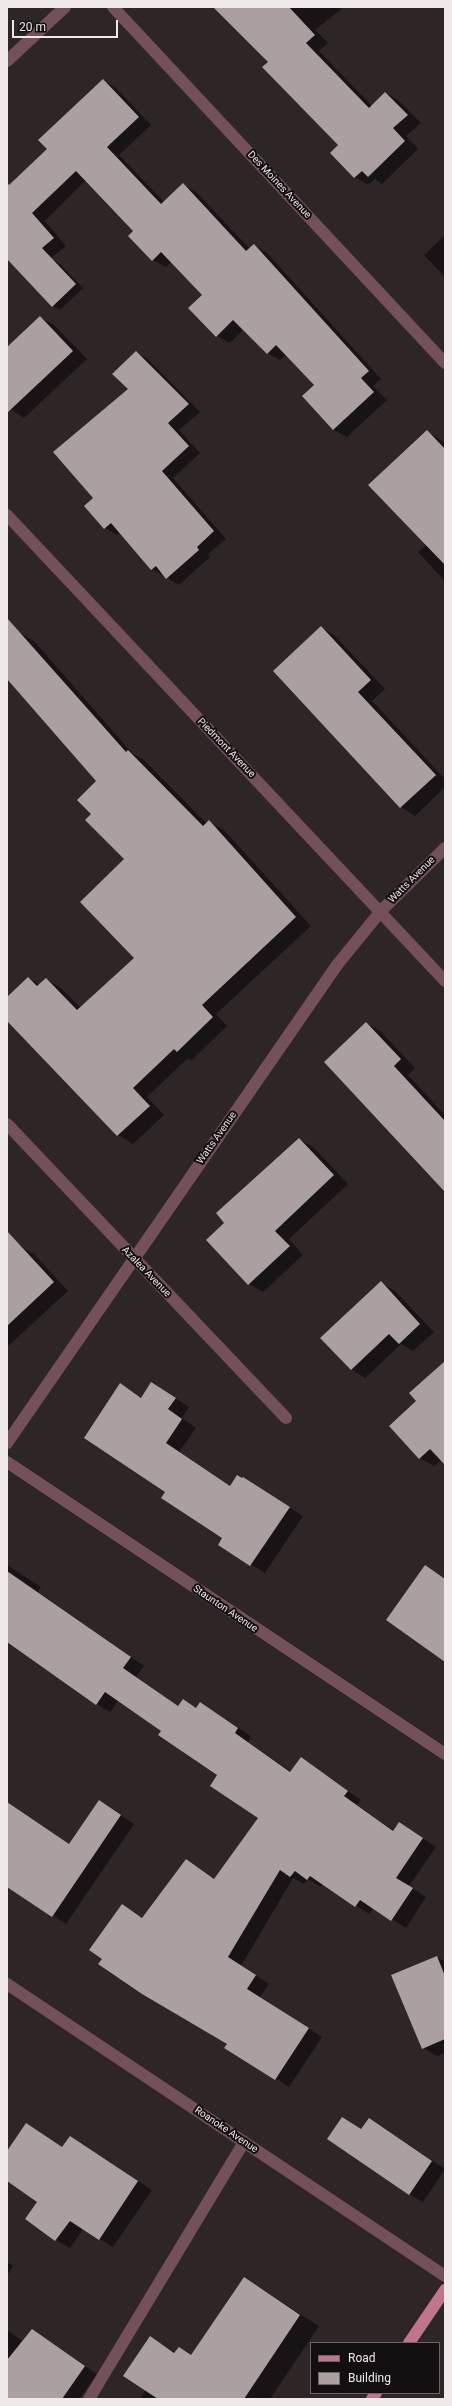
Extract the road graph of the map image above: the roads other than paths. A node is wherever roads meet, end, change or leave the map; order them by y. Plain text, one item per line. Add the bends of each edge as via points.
1 (64, 7) edge
2 (114, 7) edge
3 (7, 61) edge
4 (445, 363) edge
5 (7, 515) edge
6 (445, 848) edge
7 (381, 911) junction
8 (445, 981) edge
9 (7, 1124) edge
10 (134, 1259) junction
11 (286, 1418) dead end
12 (7, 1443) edge
13 (7, 1462) edge
14 (445, 1754) edge
15 (7, 1984) edge
16 (244, 2142) junction
17 (445, 2276) edge
18 (445, 2290) edge
19 (410, 2342) edge
20 (89, 2399) edge

1 - 3 street
2 - 4 street, Des Moines Avenue
5 - 7 street, Piedmont Avenue
6 - 7 street, Watts Avenue
7 - 8 street, Piedmont Avenue
7 - 10 street, Watts Avenue via 337,965
9 - 10 street, Azalea Avenue
10 - 11 street, Azalea Avenue
10 - 12 street, Watts Avenue
13 - 14 street, Staunton Avenue
15 - 16 street, Roanoke Avenue
16 - 17 street, Roanoke Avenue
16 - 20 street
18 - 19 main road

